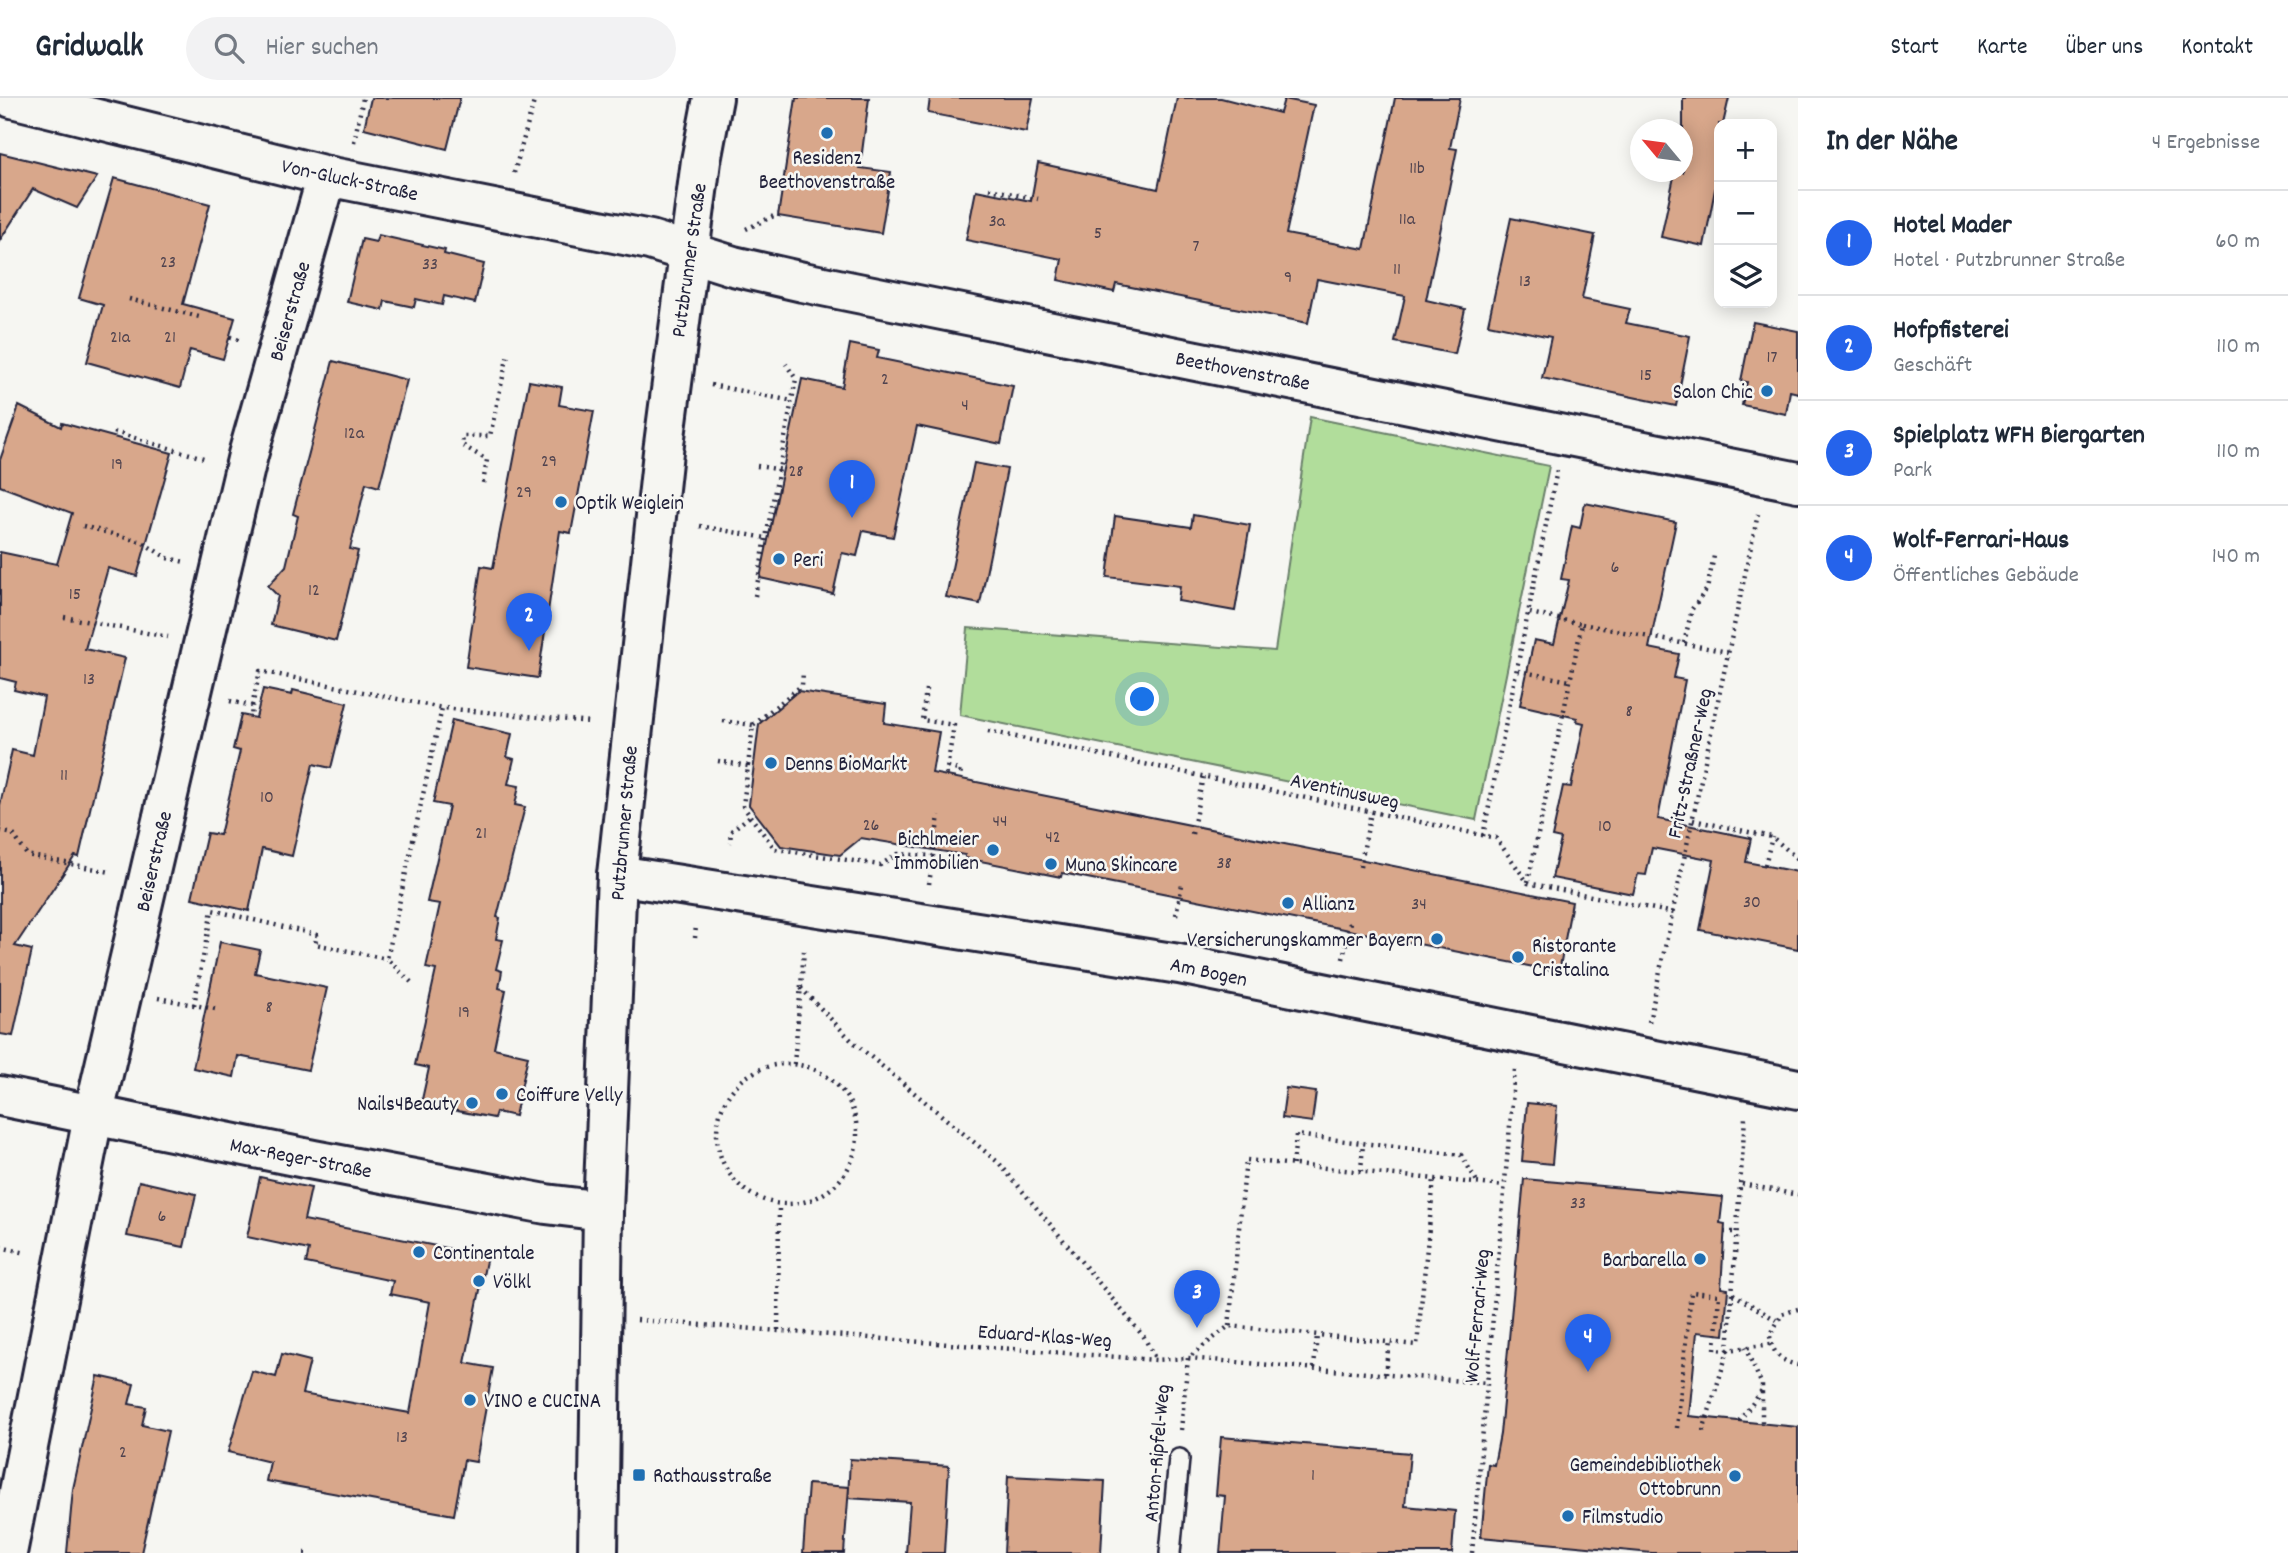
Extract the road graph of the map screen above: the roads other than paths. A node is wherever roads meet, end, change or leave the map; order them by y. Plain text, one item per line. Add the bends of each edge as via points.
1 (12, 98) edge
2 (713, 98) edge
3 (327, 176) junction
4 (688, 253) junction
5 (1782, 478) edge
6 (617, 874) junction
7 (1798, 1089) edge
8 (0, 1096) edge
9 (93, 1117) junction
10 (603, 1211) junction
11 (1179, 1459) road end
12 (6, 1553) edge
13 (598, 1553) edge
14 (1170, 1553) edge

1 - 3 street, Von-Gluck-Straße
2 - 4 street, Putzbrunner Straße
3 - 4 street, Von-Gluck-Straße via 650,240
3 - 9 street, Beiserstraße via 242,480
4 - 5 street, Beethovenstraße via 803,282
4 - 6 street, Putzbrunner Straße
6 - 7 street, Am Bogen via 1179,964
6 - 10 street, Putzbrunner Straße
8 - 9 street, Max-Reger-Straße
9 - 10 street, Max-Reger-Straße
9 - 12 street, Beiserstraße
10 - 13 street, Putzbrunner Straße
11 - 14 lane, Anton-Ripfel-Weg

